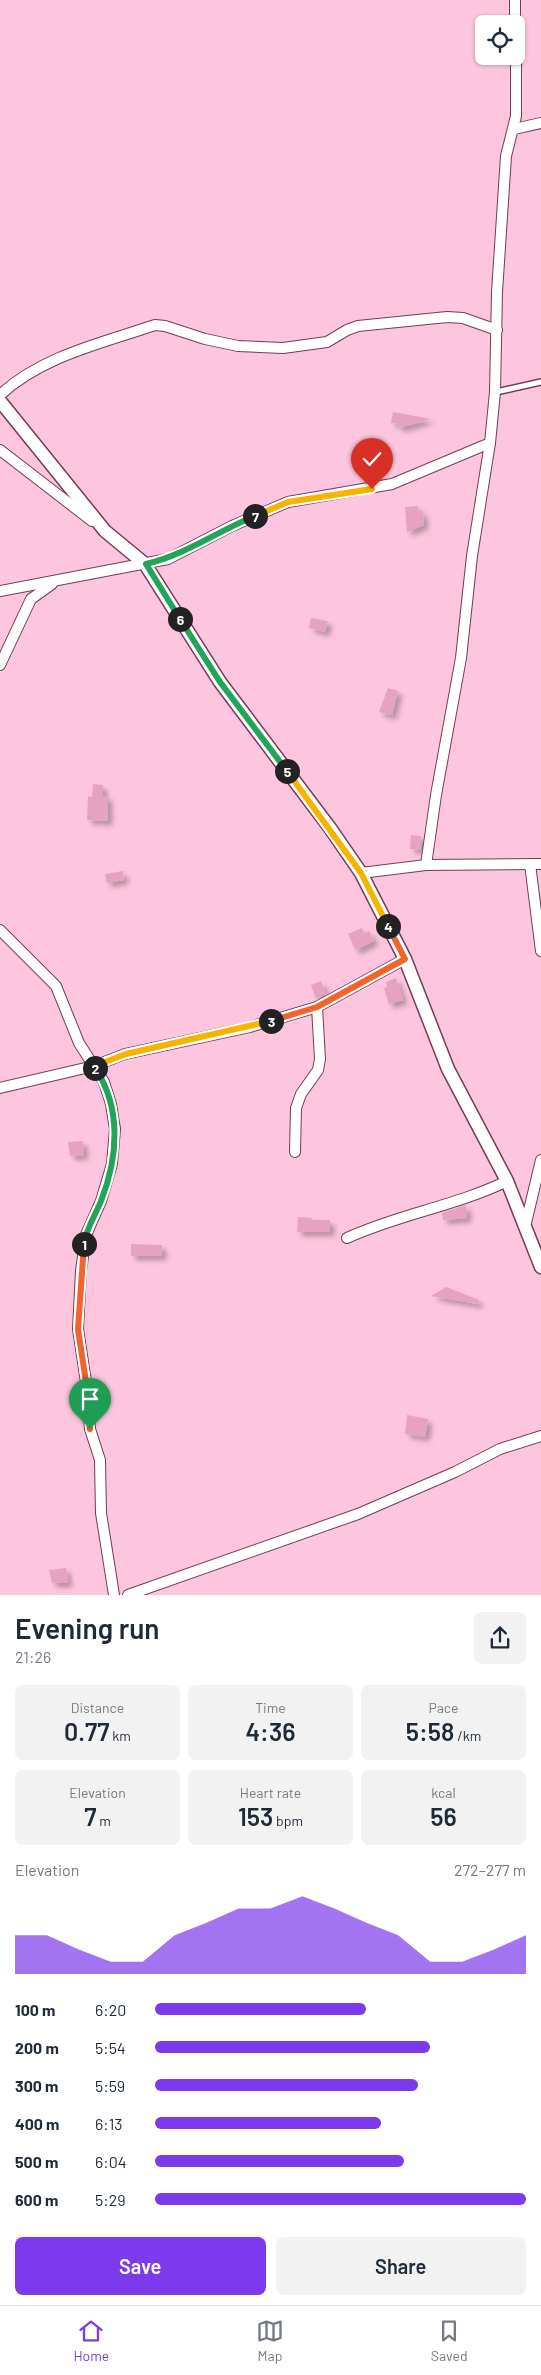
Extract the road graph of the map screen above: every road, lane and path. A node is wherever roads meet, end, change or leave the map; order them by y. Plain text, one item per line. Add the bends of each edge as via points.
1 (514, 0) edge
2 (515, 15) edge
3 (516, 65) edge
4 (541, 122) edge
5 (514, 129) junction
6 (497, 330) junction
7 (541, 382) edge
8 (495, 392) junction
9 (0, 395) edge
10 (0, 401) edge
11 (490, 443) junction
12 (0, 450) edge
13 (105, 531) junction
14 (146, 564) junction
15 (54, 582) junction
16 (0, 591) edge
17 (0, 665) edge
18 (530, 864) junction
19 (541, 864) edge
20 (426, 865) junction
21 (361, 873) junction
22 (0, 930) edge
23 (541, 951) edge
24 (405, 959) junction
25 (317, 1007) junction
26 (94, 1066) junction
27 (0, 1088) edge
28 (295, 1152) dead end
29 (541, 1160) edge
30 (507, 1180) junction
31 (525, 1227) junction
32 (347, 1238) dead end
33 (541, 1267) edge
34 (541, 1436) edge
35 (114, 1595) edge
36 (128, 1595) edge

1 - 2 street
3 - 5 street
4 - 5 street
5 - 6 street via 506,156
6 - 8 street
6 - 9 street via 463,318 435,317 351,328 327,342 282,348 238,346 155,326 67,354 14,382
7 - 8 lane
8 - 11 street
10 - 13 street
11 - 14 street via 392,484 288,502 168,559
11 - 20 street via 474,540 461,658
12 - 13 street
13 - 14 street
14 - 15 street
14 - 21 street via 220,682
15 - 16 street
15 - 17 street via 31,600
18 - 19 street
18 - 20 street
18 - 23 street
20 - 21 street
21 - 24 street
22 - 26 street via 56,986 79,1043
24 - 25 street
24 - 30 street via 448,1069
25 - 26 street via 250,1027 126,1054
25 - 28 street via 320,1059 318,1070 301,1094 296,1108
26 - 27 street
26 - 35 street via 109,1092 114,1147 101,1201 86,1235 78,1329 90,1429 100,1460 101,1513
29 - 31 street
30 - 31 street
30 - 32 street via 480,1194 402,1216
31 - 33 street
34 - 36 street via 500,1449 358,1514

